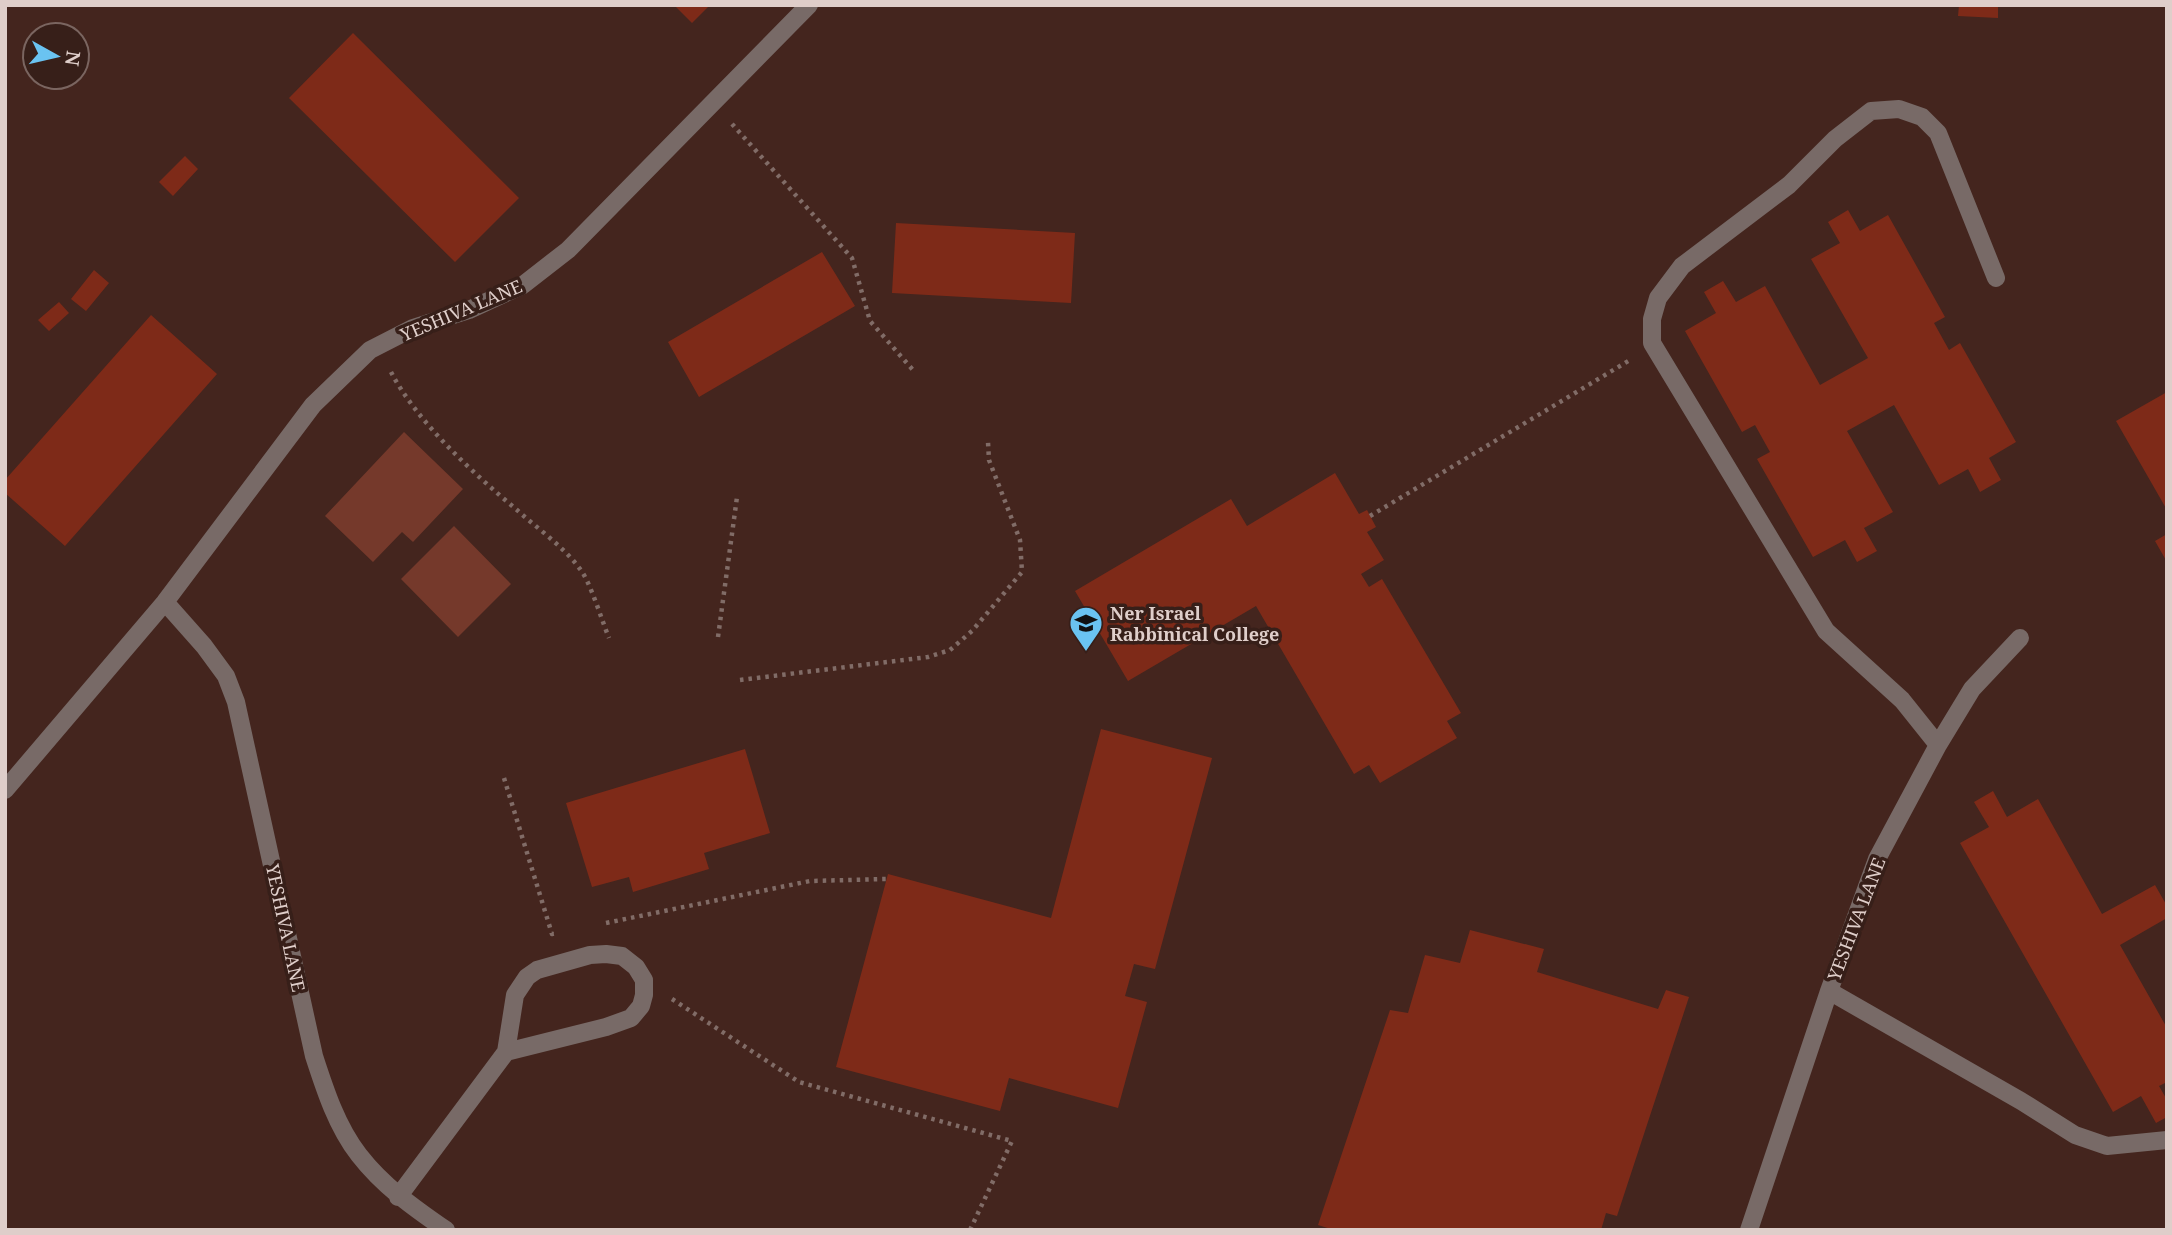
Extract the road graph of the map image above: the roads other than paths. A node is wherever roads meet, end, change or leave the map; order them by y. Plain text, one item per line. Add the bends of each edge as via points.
1 (808, 5) edge
2 (1996, 278) dead end
3 (165, 602) junction
4 (2020, 638) dead end
5 (1938, 745) junction
6 (5, 790) edge
7 (1829, 991) junction
8 (506, 1052) junction
9 (2167, 1140) edge
10 (398, 1196) junction
11 (446, 1230) edge
12 (1749, 1230) edge

1 - 3 street, YESHIVA LANE via 568,250 523,285 370,350 313,405
2 - 5 street via 1938,134 1922,117 1899,109 1871,111 1789,185 1682,266 1658,298 1652,319 1654,346 1826,631 1902,700
3 - 6 street, YESHIVA LANE
3 - 10 street, YESHIVA LANE via 226,676 236,702 314,1056 331,1107 358,1155
4 - 5 street, YESHIVA LANE via 1972,689
5 - 7 street, YESHIVA LANE via 1877,859
7 - 9 street via 2075,1135 2106,1146
7 - 12 street, YESHIVA LANE
8 - 8 street via 631,1017 641,1006 644,980 622,956 606,954 537,970 515,995
8 - 10 street
10 - 11 street, YESHIVA LANE

